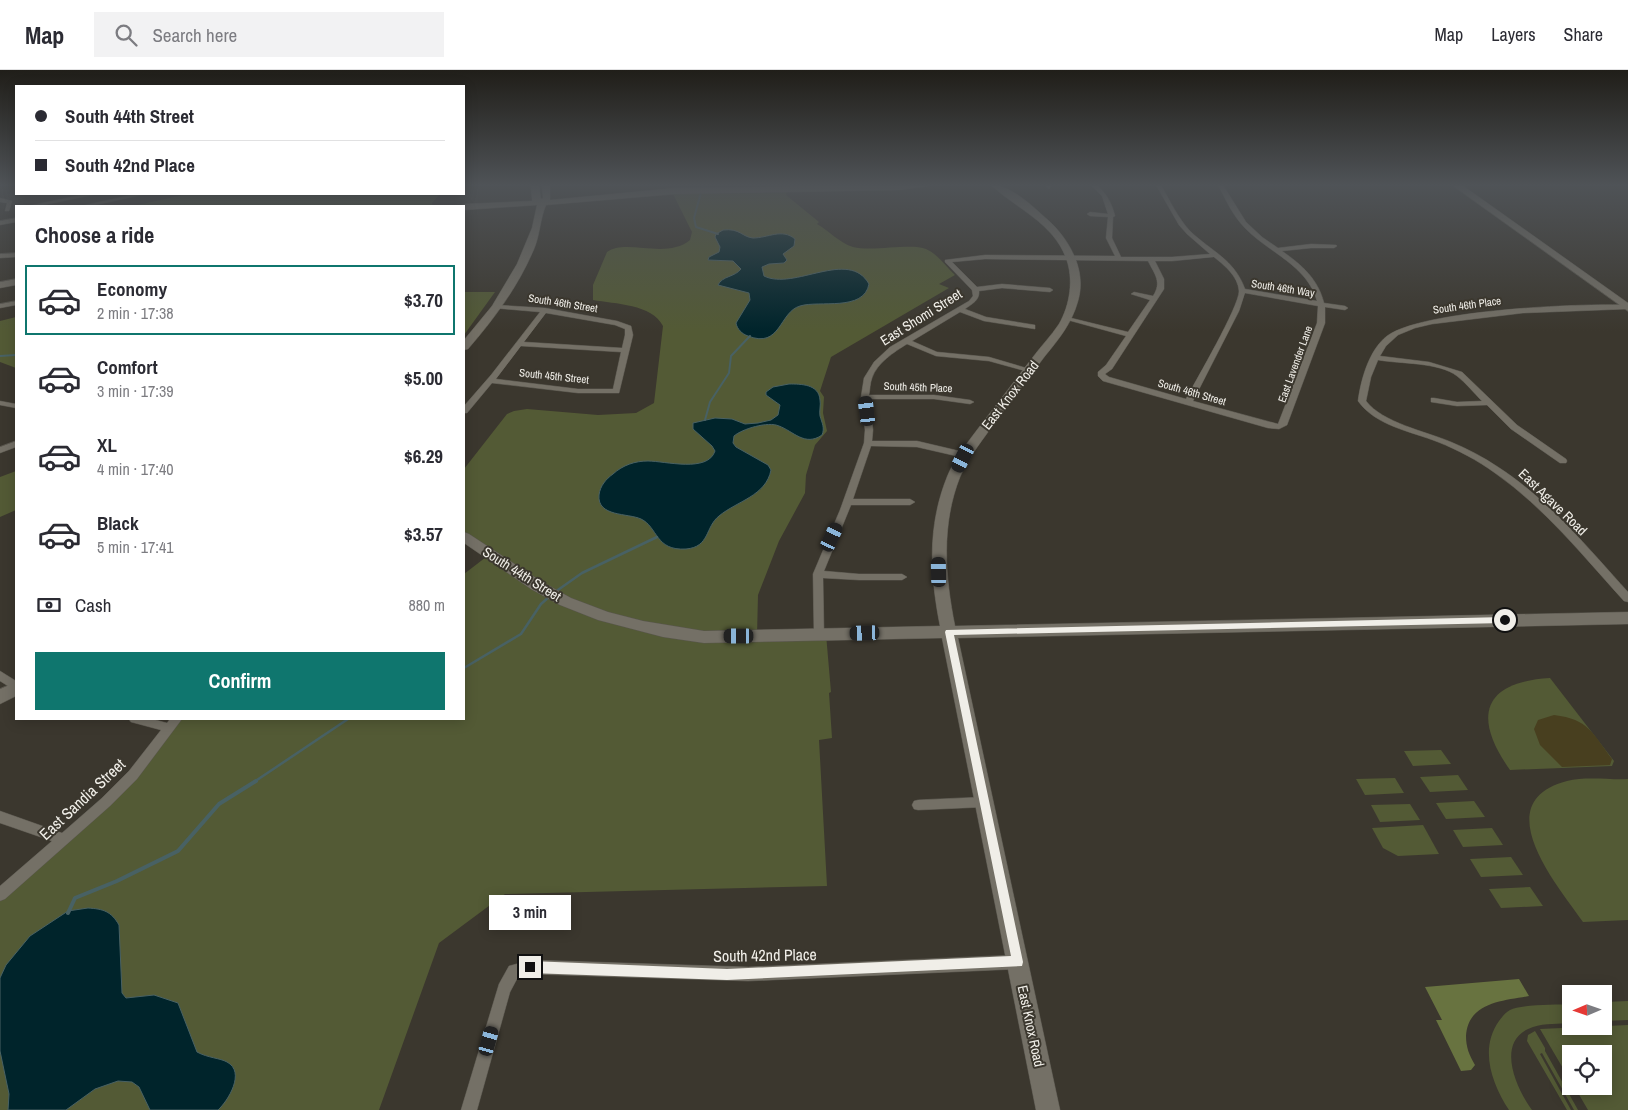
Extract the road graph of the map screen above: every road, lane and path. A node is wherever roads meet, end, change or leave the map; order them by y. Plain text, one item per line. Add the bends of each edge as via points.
1 (535, 234) edge
2 (1057, 234) edge
3 (1110, 234) edge
4 (1189, 234) edge
5 (1256, 234) edge
6 (1525, 234) edge
7 (1533, 234) edge
8 (1334, 246) dead end
9 (1278, 250) junction
10 (15, 255) edge
11 (1216, 255) junction
12 (0, 256) edge
13 (1072, 258) junction
14 (1119, 258) junction
15 (1150, 258) junction
16 (15, 282) edge
17 (0, 286) edge
18 (975, 288) junction
19 (1050, 290) dead end
20 (1242, 291) junction
21 (1134, 294) dead end
22 (1155, 299) junction
23 (15, 303) edge
24 (1322, 304) junction
25 (1628, 305) edge
26 (0, 306) edge
27 (496, 306) junction
28 (1345, 308) dead end
29 (959, 309) junction
30 (545, 310) junction
31 (1067, 319) junction
32 (1032, 327) dead end
33 (1130, 335) junction
34 (906, 341) junction
35 (521, 344) junction
36 (465, 346) edge
37 (626, 350) junction
38 (1374, 360) junction
39 (1029, 370) junction
40 (491, 381) junction
41 (865, 397) junction
42 (1434, 400) dead end
43 (970, 402) dead end
44 (1189, 402) junction
45 (0, 403) edge
46 (1490, 403) junction
47 (15, 406) edge
48 (1365, 406) joint
49 (465, 410) edge
50 (1278, 426) joint
51 (868, 443) junction
52 (15, 444) edge
53 (0, 450) edge
54 (965, 455) junction
55 (1563, 461) dead end
56 (848, 502) junction
57 (910, 502) dead end
58 (465, 539) edge
59 (818, 574) junction
60 (902, 577) dead end
61 (1628, 598) edge
62 (1628, 618) edge
63 (949, 632) junction
64 (819, 635) junction
65 (0, 675) edge
66 (15, 686) edge
67 (15, 688) edge
68 (0, 697) edge
69 (144, 720) edge
70 (173, 723) edge
71 (985, 802) junction
72 (918, 805) dead end
73 (0, 817) edge
74 (63, 839) junction
75 (0, 895) edge
76 (1018, 962) junction
77 (469, 1110) edge
78 (1048, 1110) edge

1 - 27 street via 515,277
2 - 13 street, East Knox Road
3 - 14 street
4 - 11 street
5 - 9 street
6 - 25 street
7 - 25 street
8 - 9 street
9 - 24 street via 1310,279
10 - 12 street
11 - 15 street
11 - 20 street via 1238,277
13 - 14 street
13 - 18 street, East Shomi Street via 985,256 947,261
13 - 31 street, East Knox Road via 1075,299
14 - 15 street
15 - 22 street via 1162,282
16 - 17 street
18 - 19 street via 1002,286
18 - 29 street, East Shomi Street via 974,299
20 - 24 street, South 46th Way
20 - 44 street via 1236,311
21 - 22 street
22 - 33 street
23 - 26 street
24 - 28 street
24 - 50 street, East Lavender Lane via 1321,324 1283,424
25 - 38 street, South 46th Place via 1532,310 1431,322 1392,336 1382,344
27 - 30 street, South 46th Street
27 - 36 street
29 - 32 street via 984,319
29 - 34 street, East Shomi Street
30 - 35 street
30 - 37 street, South 46th Street via 626,326 629,330
31 - 33 street
31 - 39 street, East Knox Road
33 - 44 street, South 46th Street via 1101,374 1106,379
34 - 39 street via 936,354 989,359
34 - 41 street, East Shomi Street via 876,364 868,378
35 - 37 street
35 - 40 street
37 - 40 street, South 45th Street via 616,392
38 - 46 street via 1459,374
38 - 48 street, South 46th Place via 1362,396
39 - 54 street, East Knox Road
40 - 49 street
41 - 43 street, South 45th Place via 934,397
41 - 51 street, East Shomi Street
42 - 46 street via 1457,404
44 - 50 street, South 46th Street
45 - 47 street
46 - 55 street via 1514,427
48 - 61 street, East Agave Road via 1379,417 1450,444 1503,474 1532,497
51 - 54 street via 917,444
51 - 56 street, East Shomi Street
52 - 53 street
54 - 63 street, East Knox Road via 946,498 939,533 939,580
56 - 57 street
56 - 59 street, East Shomi Street
58 - 64 street, South 44th Street via 552,594 619,622 670,633 704,636
59 - 60 street
59 - 64 street, East Shomi Street
62 - 63 street, South 44th Street
63 - 64 street, South 44th Street
63 - 71 street, East Knox Road
65 - 66 street
67 - 68 street
69 - 70 street
70 - 74 street, East Sandia Street via 133,775
71 - 72 street
71 - 76 street, East Knox Road
73 - 74 street
74 - 75 street, East Sandia Street
76 - 77 street, South 42nd Place via 748,974 530,967 514,971 504,989
76 - 78 street, East Knox Road

